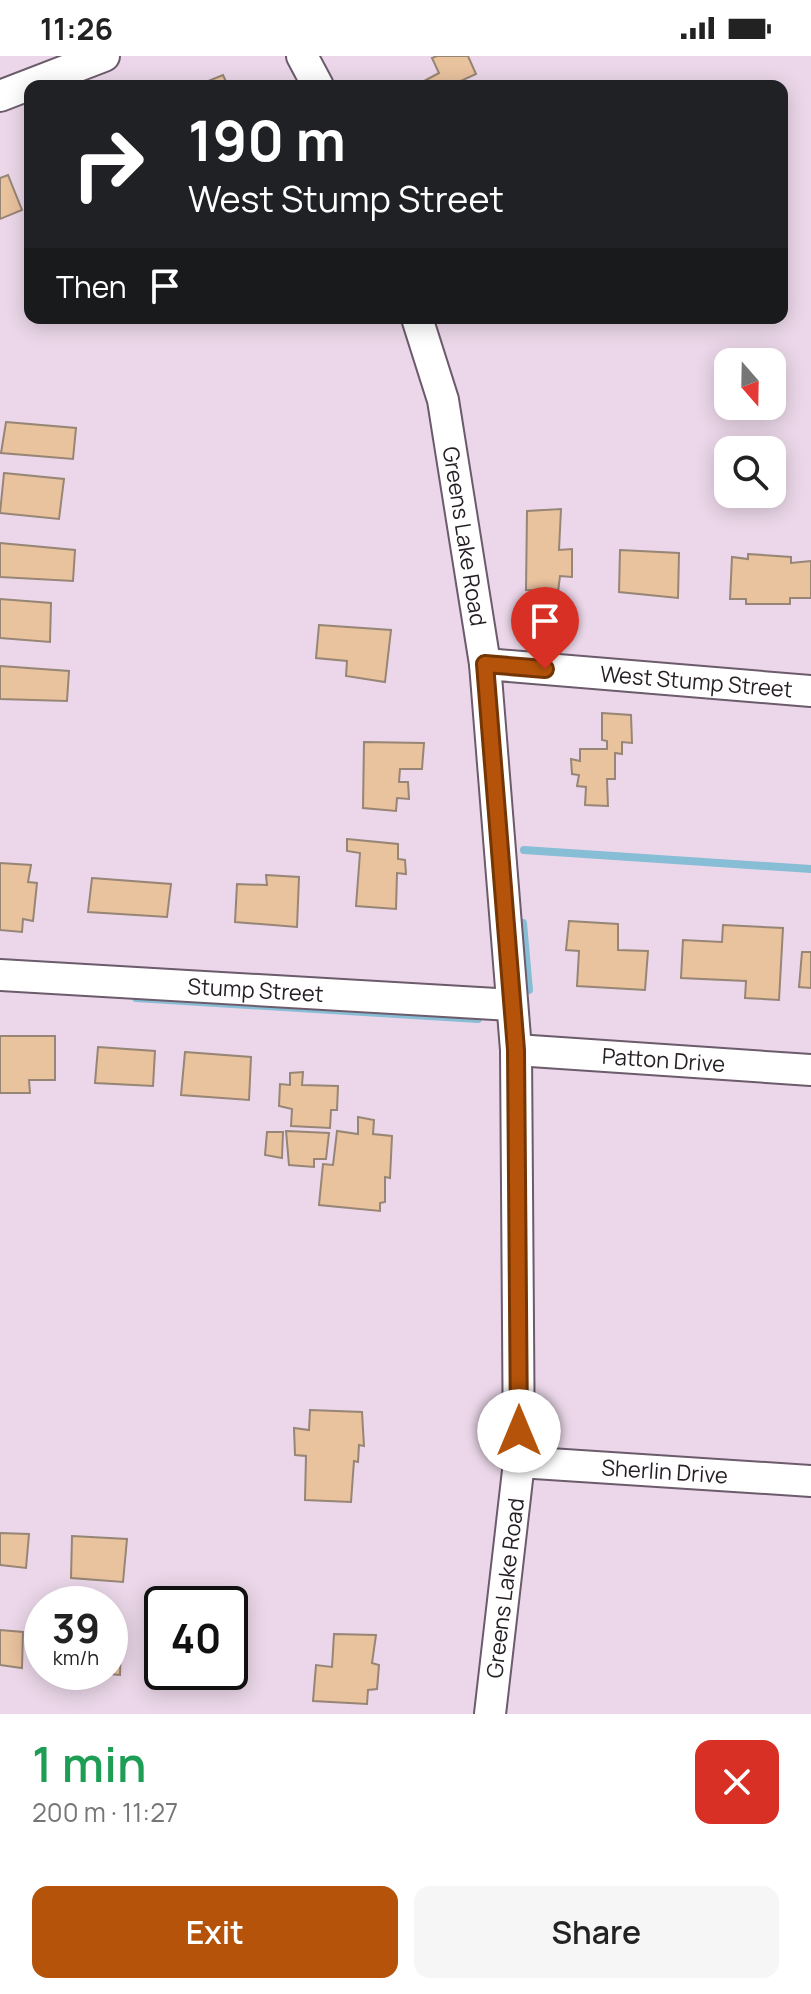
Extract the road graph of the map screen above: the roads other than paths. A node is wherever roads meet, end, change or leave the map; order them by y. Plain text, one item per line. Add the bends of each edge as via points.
1 (104, 56) edge
2 (302, 56) edge
3 (42, 80) edge
4 (315, 80) edge
5 (24, 87) edge
6 (0, 96) edge
7 (419, 324) edge
8 (485, 664) junction
9 (811, 691) edge
10 (0, 975) edge
11 (512, 1005) junction
12 (516, 1050) junction
13 (811, 1070) edge
14 (519, 1462) junction
15 (811, 1481) edge
16 (490, 1714) edge

1 - 3 street
2 - 4 street
5 - 6 street
7 - 8 street, Greens Lake Road via 443,400
8 - 9 street, West Stump Street
8 - 11 street, Greens Lake Road
10 - 11 street, Stump Street
11 - 12 street, Greens Lake Road
12 - 13 street, Patton Drive
12 - 14 street, Greens Lake Road
14 - 15 street, Sherlin Drive
14 - 16 street, Greens Lake Road

